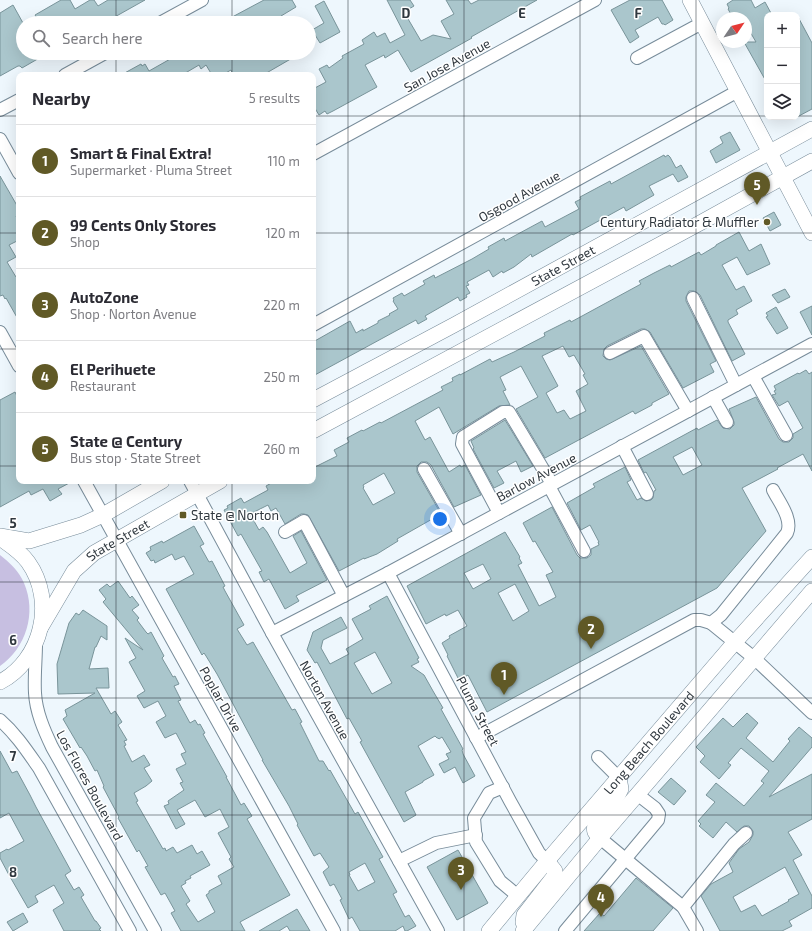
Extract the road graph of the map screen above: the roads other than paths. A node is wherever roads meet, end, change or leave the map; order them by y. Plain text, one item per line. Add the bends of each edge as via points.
1 (202, 0) edge
2 (595, 0) edge
3 (690, 0) edge
4 (173, 16) edge
5 (702, 23) junction
6 (637, 58) dead end
7 (92, 60) edge
8 (70, 72) edge
9 (738, 91) junction
10 (16, 102) edge
11 (0, 110) edge
12 (812, 129) edge
13 (0, 139) edge
14 (769, 151) junction
15 (316, 152) edge
16 (812, 161) edge
17 (16, 168) edge
18 (783, 177) junction
19 (812, 233) edge
20 (693, 298) dead end
21 (316, 323) edge
22 (454, 325) junction
23 (0, 332) edge
24 (812, 344) edge
25 (466, 348) junction
26 (610, 353) dead end
27 (16, 361) edge
28 (754, 376) junction
29 (736, 385) junction
30 (713, 397) junction
31 (316, 398) edge
32 (688, 411) junction
33 (727, 422) dead end
34 (316, 429) edge
35 (786, 435) dead end
36 (622, 446) junction
37 (424, 469) dead end
38 (86, 484) edge
39 (157, 484) edge
40 (206, 484) edge
41 (551, 485) junction
42 (193, 487) edge
43 (773, 490) dead end
44 (648, 494) dead end
45 (499, 513) junction
46 (103, 515) junction
47 (285, 532) dead end
48 (461, 534) junction
49 (0, 537) edge
50 (116, 540) junction
51 (584, 551) dead end
52 (812, 557) edge
53 (388, 573) junction
54 (812, 591) edge
55 (344, 596) junction
56 (711, 623) junction
57 (41, 627) junction
58 (272, 633) junction
59 (736, 642) junction
60 (36, 643) junction
61 (754, 658) junction
62 (0, 682) edge
63 (812, 713) edge
64 (0, 720) edge
65 (476, 738) junction
66 (598, 757) dead end
67 (619, 778) junction
68 (503, 787) junction
69 (637, 794) junction
70 (746, 833) dead end
71 (476, 835) junction
72 (600, 838) junction
73 (109, 849) junction
74 (90, 860) junction
75 (626, 860) junction
76 (399, 861) junction
77 (547, 861) junction
78 (518, 896) junction
79 (684, 906) junction
80 (435, 930) edge
81 (525, 930) edge
82 (130, 931) edge
83 (155, 931) edge
84 (334, 931) edge
85 (489, 931) edge
86 (565, 931) edge
87 (697, 931) edge

1 - 4 street
2 - 15 street, San Jose Avenue
3 - 5 main road
5 - 6 street
5 - 9 main road
7 - 8 street
9 - 14 main road
9 - 21 street, Osgood Avenue
10 - 11 street
12 - 14 main road, State Street
13 - 17 street
14 - 18 main road
14 - 22 main road, State Street
16 - 18 main road
18 - 19 main road
18 - 25 main road
20 - 29 street
22 - 25 main road
22 - 31 main road, State Street
23 - 27 street
24 - 28 street, Barlow Avenue
25 - 34 main road
26 - 32 street via 644,336
28 - 29 street, Barlow Avenue
28 - 35 street
29 - 30 street, Barlow Avenue
30 - 32 street, Barlow Avenue
30 - 33 street
32 - 36 street, Barlow Avenue
36 - 41 street, Barlow Avenue
36 - 44 street
37 - 48 street
38 - 46 street, Poplar Drive
39 - 46 main road
40 - 42 main road, State Street
41 - 45 street, Barlow Avenue
41 - 45 street via 509,412 503,412 463,437 462,444
41 - 51 street
42 - 50 main road, State Street
42 - 58 street, Norton Avenue
43 - 56 street via 788,520 787,534 721,615
45 - 48 street, Barlow Avenue
46 - 49 main road via 81,525 30,541
46 - 50 street, Poplar Drive
47 - 55 street via 304,521
48 - 53 street, Barlow Avenue
49 - 57 main road via 28,562 38,582 43,604
50 - 57 main road, State Street via 94,553 74,571
50 - 84 street, Poplar Drive
52 - 59 main road, Long Beach Boulevard
53 - 55 street, Barlow Avenue
53 - 65 street, Pluma Street
54 - 61 main road, Long Beach Boulevard
55 - 58 street, Barlow Avenue
56 - 59 street
56 - 65 street via 694,620
57 - 60 main road
58 - 76 street, Norton Avenue
59 - 61 street
59 - 67 main road, Long Beach Boulevard
60 - 62 main road via 22,665
60 - 73 street, Los Flores Boulevard via 35,694 39,716 52,747
61 - 63 street
61 - 69 main road, Long Beach Boulevard
64 - 74 street via 24,746 39,768
65 - 68 street, Pluma Street
66 - 67 street
67 - 72 main road via 621,789 594,829
67 - 77 main road, Long Beach Boulevard
68 - 71 street via 489,794 474,818
68 - 77 street, Pluma Street
69 - 72 main road, Long Beach Boulevard
69 - 75 street via 659,814 658,820
70 - 79 street
71 - 76 street via 436,843
71 - 78 street via 476,842 500,881
72 - 75 street
72 - 81 main road, Long Beach Boulevard
73 - 74 street
73 - 83 street, Los Flores Boulevard
74 - 82 street
75 - 79 street
75 - 86 street
76 - 80 street, Norton Avenue
77 - 78 main road, Long Beach Boulevard
77 - 81 main road via 555,875 524,915
78 - 85 main road, Long Beach Boulevard
79 - 87 street

